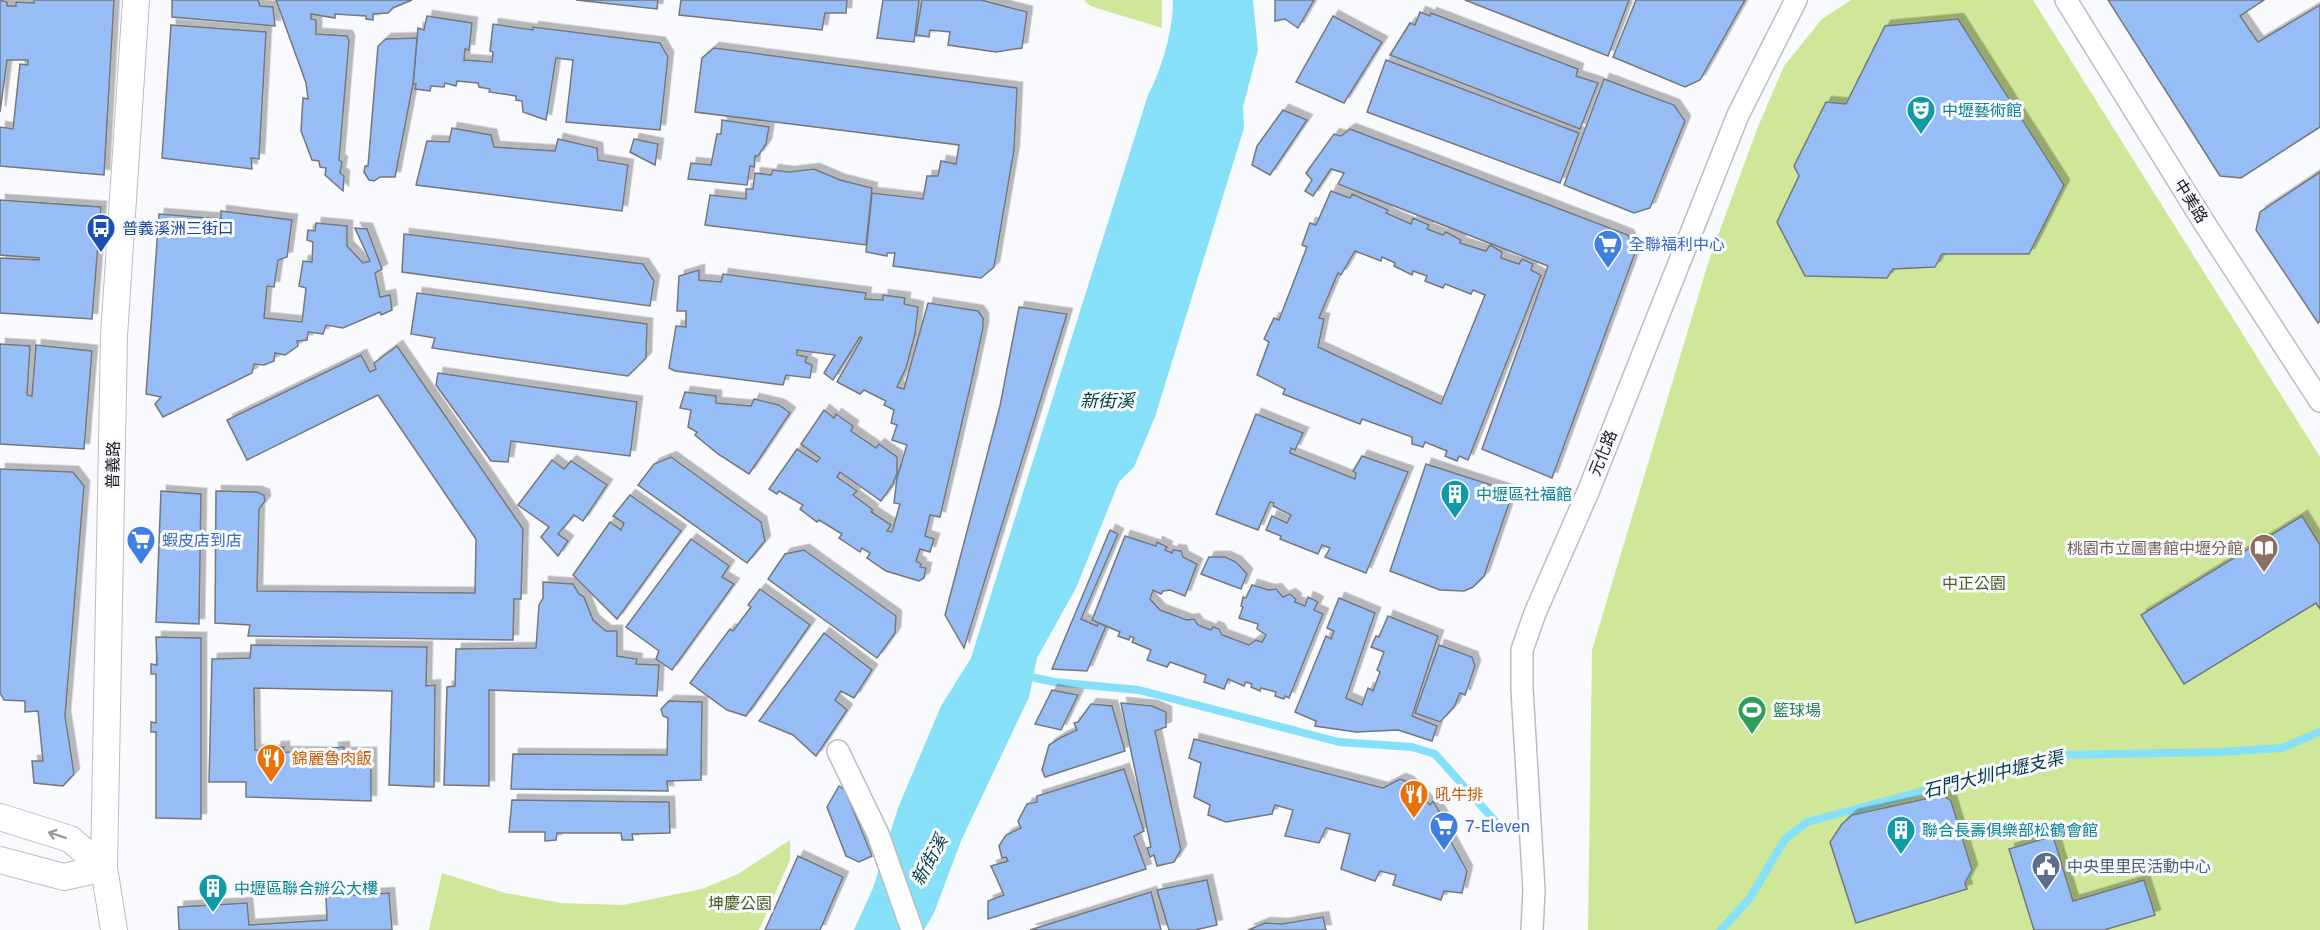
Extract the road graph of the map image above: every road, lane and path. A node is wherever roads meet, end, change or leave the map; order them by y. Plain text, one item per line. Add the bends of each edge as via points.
1 (136, 0) edge
2 (1796, 0) edge
3 (2066, 0) edge
4 (2320, 401) edge
5 (838, 751) dead end
6 (0, 817) edge
7 (0, 860) edge
8 (104, 868) junction
9 (114, 930) edge
10 (912, 930) edge
11 (1532, 930) edge

1 - 8 street, 普義路 via 114,336
2 - 11 street, 元化路 via 1738,115 1522,650 1534,890
3 - 4 street, 中美路
5 - 10 street via 882,844
8 -> 6 street via 70,839
7 - 8 street via 64,877
8 - 9 street, 普義路

